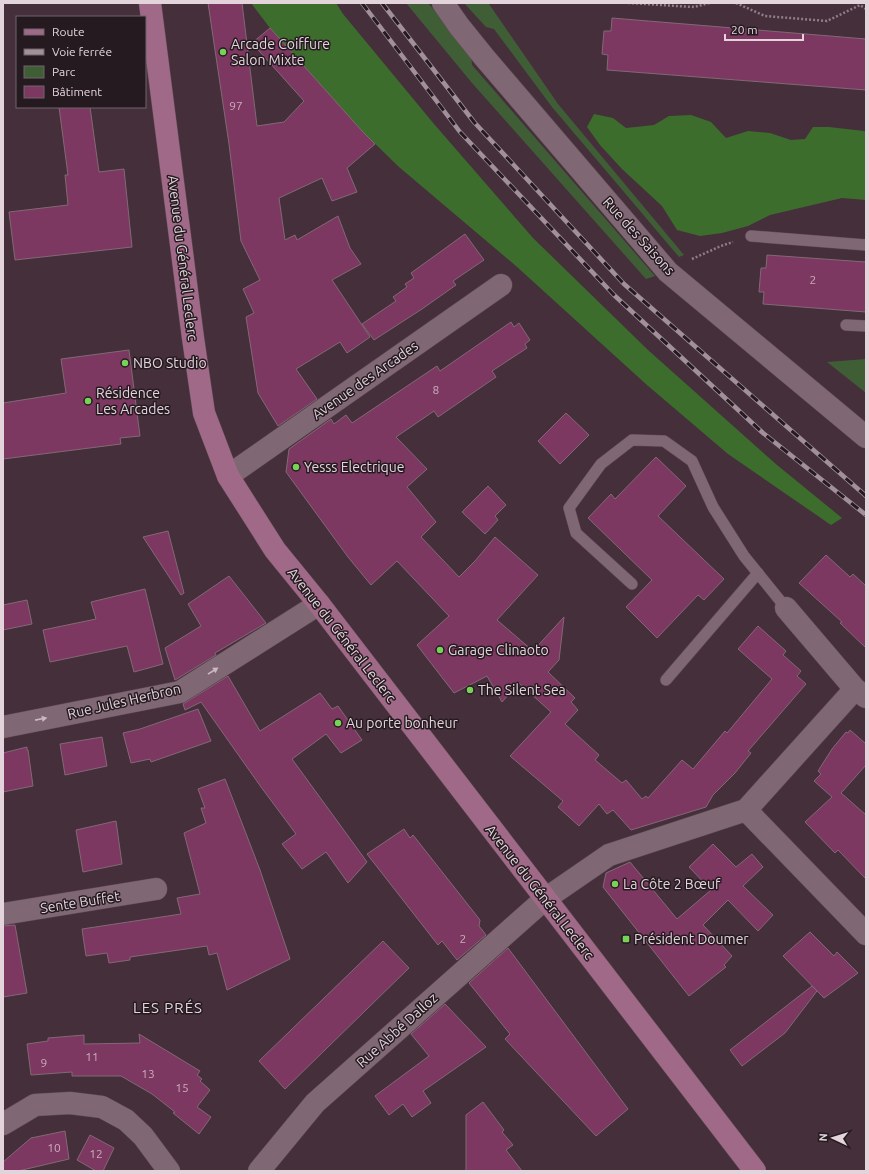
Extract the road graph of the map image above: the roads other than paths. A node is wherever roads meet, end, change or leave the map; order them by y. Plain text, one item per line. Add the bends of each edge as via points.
1 (150, 3) edge
2 (443, 3) edge
3 (751, 236) dead end
4 (866, 245) edge
5 (501, 285) dead end
6 (846, 325) dead end
7 (866, 326) edge
8 (866, 437) edge
9 (228, 476) junction
10 (758, 573) junction
11 (632, 584) dead end
12 (318, 604) junction
13 (786, 608) joint
14 (666, 680) dead end
15 (861, 693) edge
16 (3, 727) edge
17 (746, 810) junction
18 (156, 889) dead end
19 (545, 898) junction
20 (3, 914) edge
21 (866, 934) edge
22 (3, 1124) edge
23 (169, 1171) edge
24 (259, 1171) edge
25 (755, 1171) edge

1 - 9 main road, Avenue du Général Leclerc via 204,413
2 - 8 street, Rue des Saisons via 527,108 668,272
3 - 4 lane
5 - 9 street, Avenue des Arcades
6 - 7 lane
9 - 12 main road, Avenue du Général Leclerc via 275,550
10 - 11 lane via 713,507 692,461 664,441 632,440 601,464 569,508 576,532
10 - 13 lane
10 - 14 lane
16 -> 12 street, Rue Jules Herbron via 180,692
12 - 19 main road, Avenue du Général Leclerc
13 - 15 street
15 - 17 street
17 - 19 street, Rue Abbé Dalloz via 609,855
17 - 21 street
18 - 20 street, Sente Buffet
19 - 24 street, Rue Abbé Dalloz via 315,1103
19 - 25 main road, Avenue du Général Leclerc
22 - 23 street via 35,1105 70,1103 102,1107 126,1120

